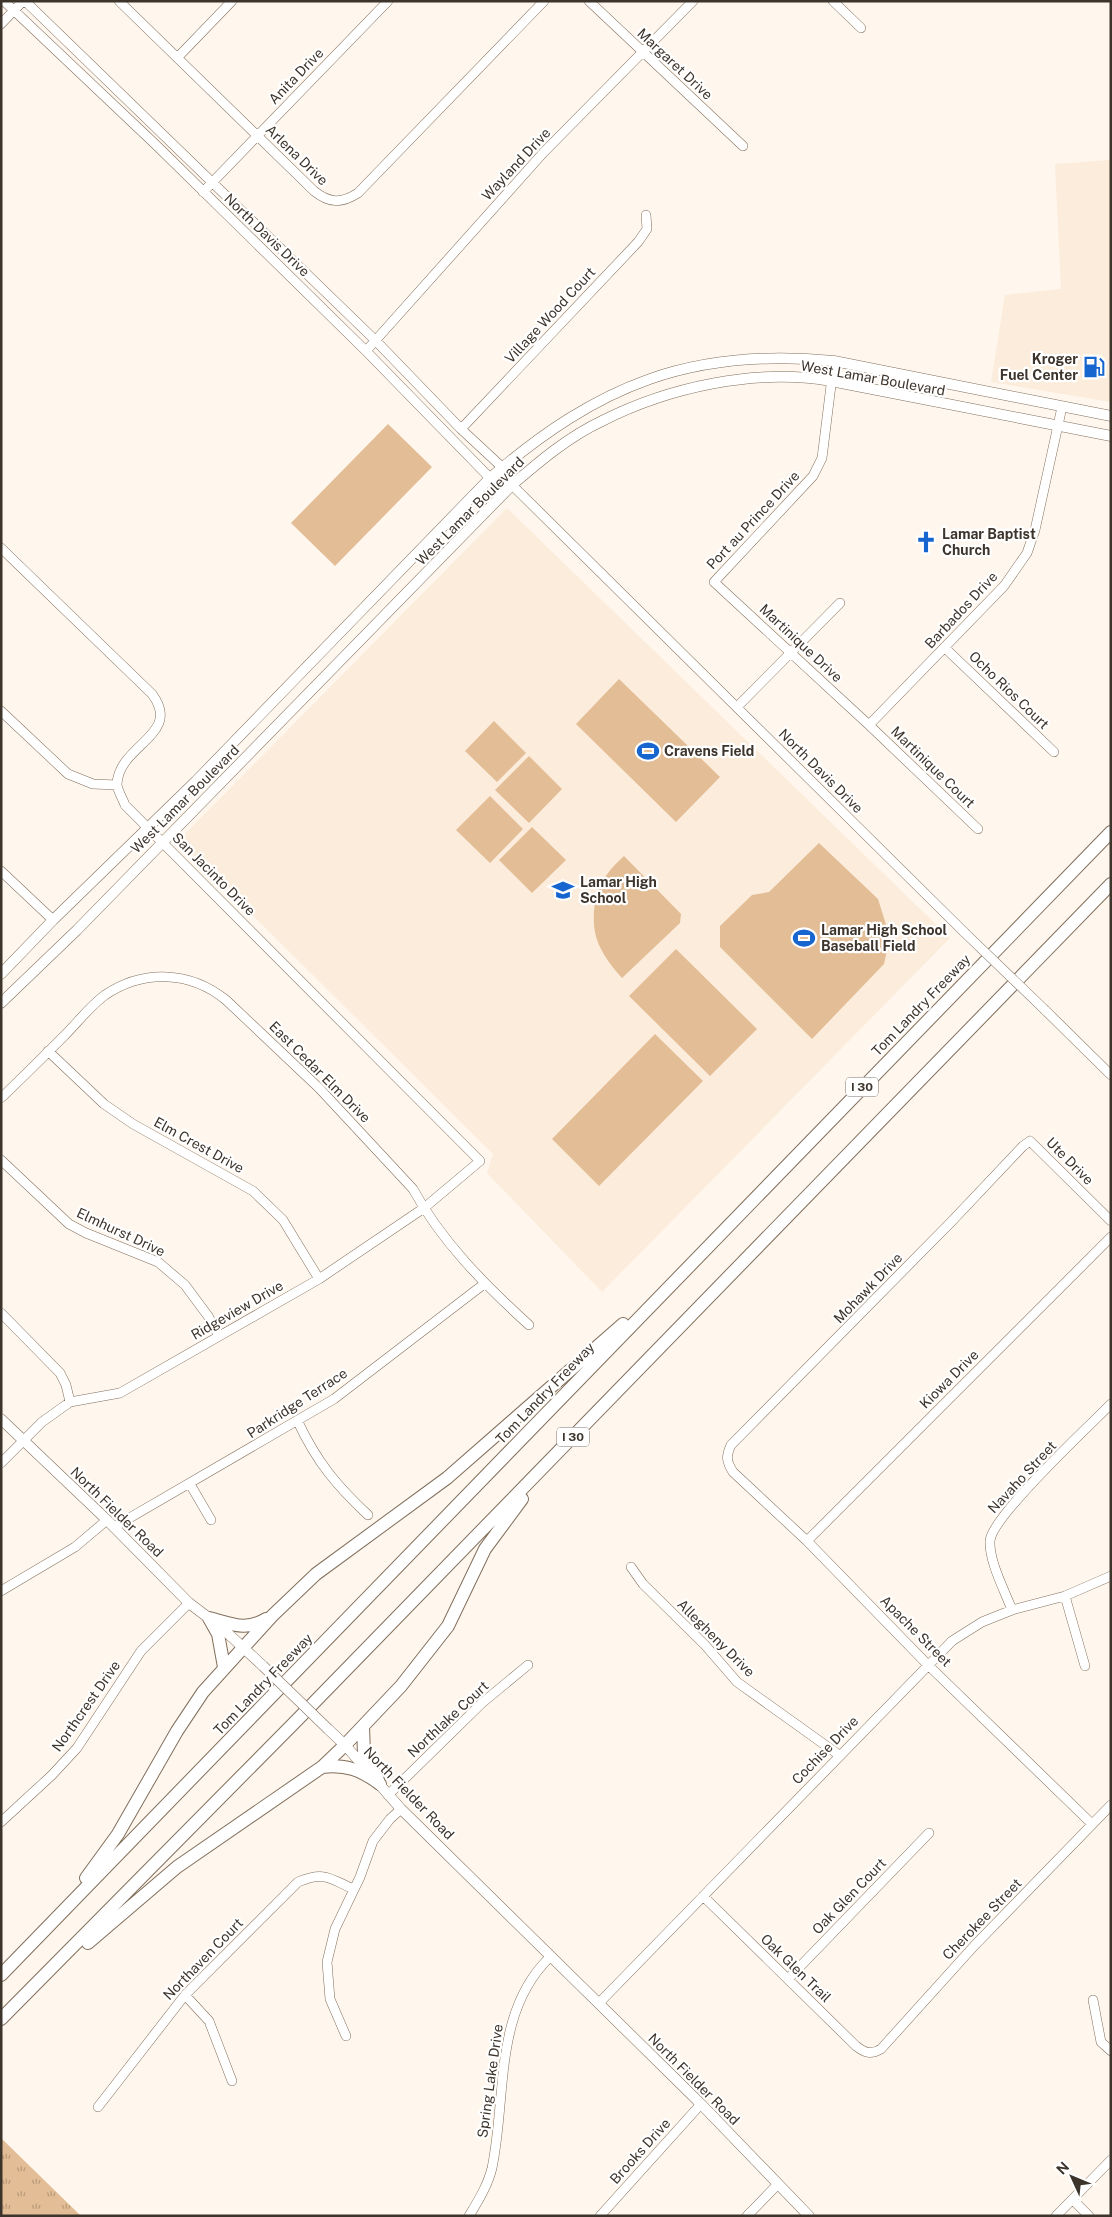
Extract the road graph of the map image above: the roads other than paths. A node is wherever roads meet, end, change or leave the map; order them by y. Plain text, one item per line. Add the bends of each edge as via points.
1 (4, 1) edge
2 (24, 1) edge
3 (119, 1) edge
4 (232, 1) edge
5 (388, 1) edge
6 (544, 1) edge
7 (589, 1) edge
8 (693, 1) edge
9 (833, 1) edge
10 (13, 11) junction
11 (1, 24) edge
12 (861, 28) dead end
13 (642, 53) junction
14 (178, 57) junction
15 (257, 136) junction
16 (743, 146) dead end
17 (213, 182) junction
18 (203, 192) junction
19 (646, 215) dead end
20 (376, 341) junction
21 (366, 351) junction
22 (834, 361) junction
23 (831, 381) junction
24 (1062, 408) junction
25 (1111, 416) edge
26 (1058, 426) junction
27 (461, 429) junction
28 (1111, 436) edge
29 (502, 468) junction
30 (490, 478) junction
31 (512, 486) junction
32 (1, 548) edge
33 (714, 582) joint
34 (840, 603) dead end
35 (945, 648) junction
36 (790, 653) junction
37 (737, 707) junction
38 (1, 711) edge
39 (869, 725) junction
40 (1054, 752) dead end
41 (196, 781) junction
42 (117, 784) junction
43 (209, 794) junction
44 (1111, 822) edge
45 (148, 826) junction
46 (978, 829) dead end
47 (1111, 832) edge
48 (162, 841) junction
49 (1, 871) edge
50 (1111, 884) edge
51 (53, 920) junction
52 (1023, 920) junction
53 (1, 974) edge
54 (1, 1003) edge
55 (48, 1051) junction
56 (1111, 1075) edge
57 (1, 1098) edge
58 (1030, 1142) joint
59 (1, 1160) edge
60 (480, 1161) joint
61 (424, 1208) junction
62 (1111, 1221) edge
63 (1111, 1237) edge
64 (702, 1254) junction
65 (319, 1279) junction
66 (484, 1284) junction
67 (1, 1313) edge
68 (528, 1325) dead end
69 (219, 1336) junction
70 (615, 1394) junction
71 (70, 1402) junction
72 (1111, 1404) edge
73 (1, 1419) edge
74 (298, 1422) junction
75 (23, 1441) junction
76 (727, 1455) joint
77 (1, 1463) edge
78 (190, 1484) junction
79 (368, 1515) dead end
80 (211, 1520) dead end
81 (110, 1524) junction
82 (807, 1541) junction
83 (631, 1567) dead end
84 (1111, 1576) edge
85 (1, 1591) edge
86 (1065, 1596) junction
87 (189, 1603) junction
88 (1012, 1610) junction
89 (272, 1616) junction
90 (209, 1618) junction
91 (243, 1647) junction
92 (928, 1664) junction
93 (528, 1665) dead end
94 (1085, 1666) dead end
95 (224, 1668) junction
96 (363, 1727) junction
97 (345, 1745) junction
98 (839, 1755) junction
99 (322, 1767) junction
100 (380, 1784) junction
101 (388, 1795) junction
102 (1111, 1805) edge
103 (401, 1809) junction
104 (1, 1822) edge
105 (1092, 1824) junction
106 (930, 1833) dead end
107 (353, 1889) junction
108 (703, 1896) junction
109 (550, 1957) junction
110 (1, 1974) edge
111 (788, 1979) junction
112 (34, 1986) junction
113 (185, 1995) junction
114 (1093, 2000) dead end
115 (599, 2003) junction
116 (1, 2019) edge
117 (346, 2036) dead end
118 (1111, 2051) edge
119 (875, 2053) joint
120 (232, 2081) dead end
121 (701, 2104) junction
122 (98, 2107) dead end
123 (1111, 2160) edge
124 (778, 2184) junction
125 (1072, 2200) junction
126 (469, 2216) edge
127 (600, 2216) edge
128 (747, 2216) edge
129 (808, 2216) edge
130 (1056, 2216) edge
131 (1089, 2216) edge

1 - 10 street, North Davis Drive
2 - 10 street
2 - 17 street, North Davis Drive
3 - 14 street, Arlena Drive
4 - 14 street
5 - 15 street, Anita Drive
6 - 15 street, Arlena Drive via 358,193 346,201 332,202 322,198
7 - 13 street, Margaret Drive
8 - 13 street, Wayland Drive
9 - 12 street
10 - 11 street
10 - 18 street, North Davis Drive
13 - 16 street, Margaret Drive
13 - 20 street, Wayland Drive via 543,153
14 - 15 street, Arlena Drive
15 - 17 street, Anita Drive
17 - 18 street, Anita Drive
17 - 20 street, North Davis Drive
18 - 21 street, North Davis Drive
19 - 27 street, Village Wood Court via 647,229 638,242
20 - 21 street, Wayland Drive
20 - 27 street, North Davis Drive
21 - 30 street, North Davis Drive
22 - 23 street, Port au Prince Drive
22 - 24 main road, West Lamar Boulevard
22 - 29 main road, West Lamar Boulevard via 743,358 657,376 615,392 574,415
23 - 26 main road, West Lamar Boulevard
23 - 31 main road, West Lamar Boulevard via 792,377 728,381 635,406 576,436 546,456
23 - 33 street, Port au Prince Drive via 822,458 813,476
24 - 25 main road, West Lamar Boulevard
24 - 26 street, Barbados Drive
26 - 28 main road, West Lamar Boulevard
26 - 35 street, Barbados Drive via 1027,553 1004,586
27 - 29 street, North Davis Drive
29 - 30 main road, West Lamar Boulevard
29 - 31 street, North Davis Drive
30 - 31 street, North Davis Drive
30 - 41 main road, West Lamar Boulevard
31 - 37 street, North Davis Drive
31 - 43 main road, West Lamar Boulevard
32 - 42 street via 161,705 162,720 122,767
33 - 36 street, Martinique Drive
34 - 36 street
35 - 39 street, Barbados Drive
35 - 40 street, Ocho Rios Court
36 - 37 street
36 - 39 street, Martinique Drive
37 - 56 street, North Davis Drive, bridge
38 - 42 street via 68,774 93,784
39 - 46 street, Martinique Court
41 - 43 main road
41 - 45 main road, West Lamar Boulevard
42 - 45 street, San Jacinto Drive via 125,805
43 - 48 main road, West Lamar Boulevard
44 - 52 highway
45 - 48 street, San Jacinto Drive
45 - 51 main road, West Lamar Boulevard
47 - 52 highway, Tom Landry Freeway / I 30
48 - 54 main road, West Lamar Boulevard
48 - 60 street, San Jacinto Drive
49 - 51 street
50 - 70 highway, I 30
51 - 53 main road, West Lamar Boulevard
52 - 64 highway, Tom Landry Freeway / I 30
55 - 57 street, East Cedar Elm Drive
55 - 61 street, East Cedar Elm Drive via 104,996 122,986 165,976 198,983 226,1000 319,1088 413,1189
55 - 65 street, Elm Crest Drive via 104,1104 133,1124 253,1191 283,1220
58 - 62 street, Ute Drive
58 - 76 street, Mohawk Drive via 731,1445
59 - 69 street, Elmhurst Drive via 69,1224 158,1262 185,1286
60 - 61 street, Ridgeview Drive
61 - 65 street, Ridgeview Drive
61 - 66 street, East Cedar Elm Drive
63 - 82 street, Kiowa Drive
64 - 89 highway via 447,1478 316,1574
64 - 110 highway, Tom Landry Freeway / I 30
65 - 69 street, Ridgeview Drive
66 - 68 street, East Cedar Elm Drive
66 - 74 street, Parkridge Terrace via 334,1399
67 - 71 street via 60,1373
69 - 71 street, Ridgeview Drive via 120,1393
70 - 96 highway via 519,1503 486,1549 448,1626 401,1686
70 - 112 highway, I 30
71 - 75 street, Ridgeview Drive
72 - 88 street, Navaho Street via 1011,1505 993,1529 990,1553
73 - 75 main road, North Fielder Road
74 - 78 street, Parkridge Terrace
74 - 79 street via 326,1471
75 - 77 street, Ridgeview Drive
75 - 81 main road, North Fielder Road
76 - 82 street, Apache Street via 727,1463 733,1472
78 - 80 street
78 - 81 street, Parkridge Terrace
81 - 85 street, Parkridge Terrace
81 - 87 main road, North Fielder Road
82 - 92 street, Apache Street
83 - 98 street, Allegheny Drive via 642,1584 705,1645 737,1682
84 - 86 street, Cochise Drive
86 - 88 street, Cochise Drive
86 - 94 street
87 - 90 main road, North Fielder Road
87 - 104 street, Northcrest Drive via 141,1652 77,1748
88 - 92 street, Cochise Drive via 982,1622 952,1641
89 - 90 highway via 255,1626 236,1626
89 - 91 highway
90 - 91 main road, North Fielder Road
90 - 95 highway via 218,1634
91 - 95 highway
91 - 97 main road, North Fielder Road, bridge
92 - 98 street, Cochise Drive
92 - 105 street, Apache Street
93 - 101 street, Northlake Court via 482,1703
95 - 110 highway via 176,1731 118,1834 95,1866
96 - 97 highway
96 - 100 highway via 364,1754
97 - 99 highway
97 - 100 main road, North Fielder Road
98 - 108 street, Cochise Drive
99 - 100 highway via 349,1767
99 - 112 highway via 176,1867
100 - 101 main road, North Fielder Road
101 - 103 main road, North Fielder Road
102 - 105 street, Cherokee Street
103 - 107 street via 373,1841
103 - 109 main road, North Fielder Road
105 - 119 street, Cherokee Street
106 - 111 street, Oak Glen Court
107 - 113 street, Northaven Court via 322,1875 298,1882
107 - 117 street via 335,1929 327,1962 330,1999
108 - 111 street, Oak Glen Trail
108 - 115 street, Cochise Drive
109 - 115 main road, North Fielder Road
109 - 126 street, Spring Lake Drive via 537,1969 519,2000 510,2031 492,2169
111 - 119 street, Oak Glen Trail via 856,2046 864,2052
112 - 116 highway, I 30
113 - 120 street via 210,2021
113 - 122 street, Northaven Court
114 - 118 street via 1101,2042
115 - 121 main road, North Fielder Road
121 - 124 main road, North Fielder Road
121 - 127 street, Brooks Drive
123 - 125 street
124 - 128 street
124 - 129 main road, North Fielder Road
125 - 130 street
125 - 131 street

